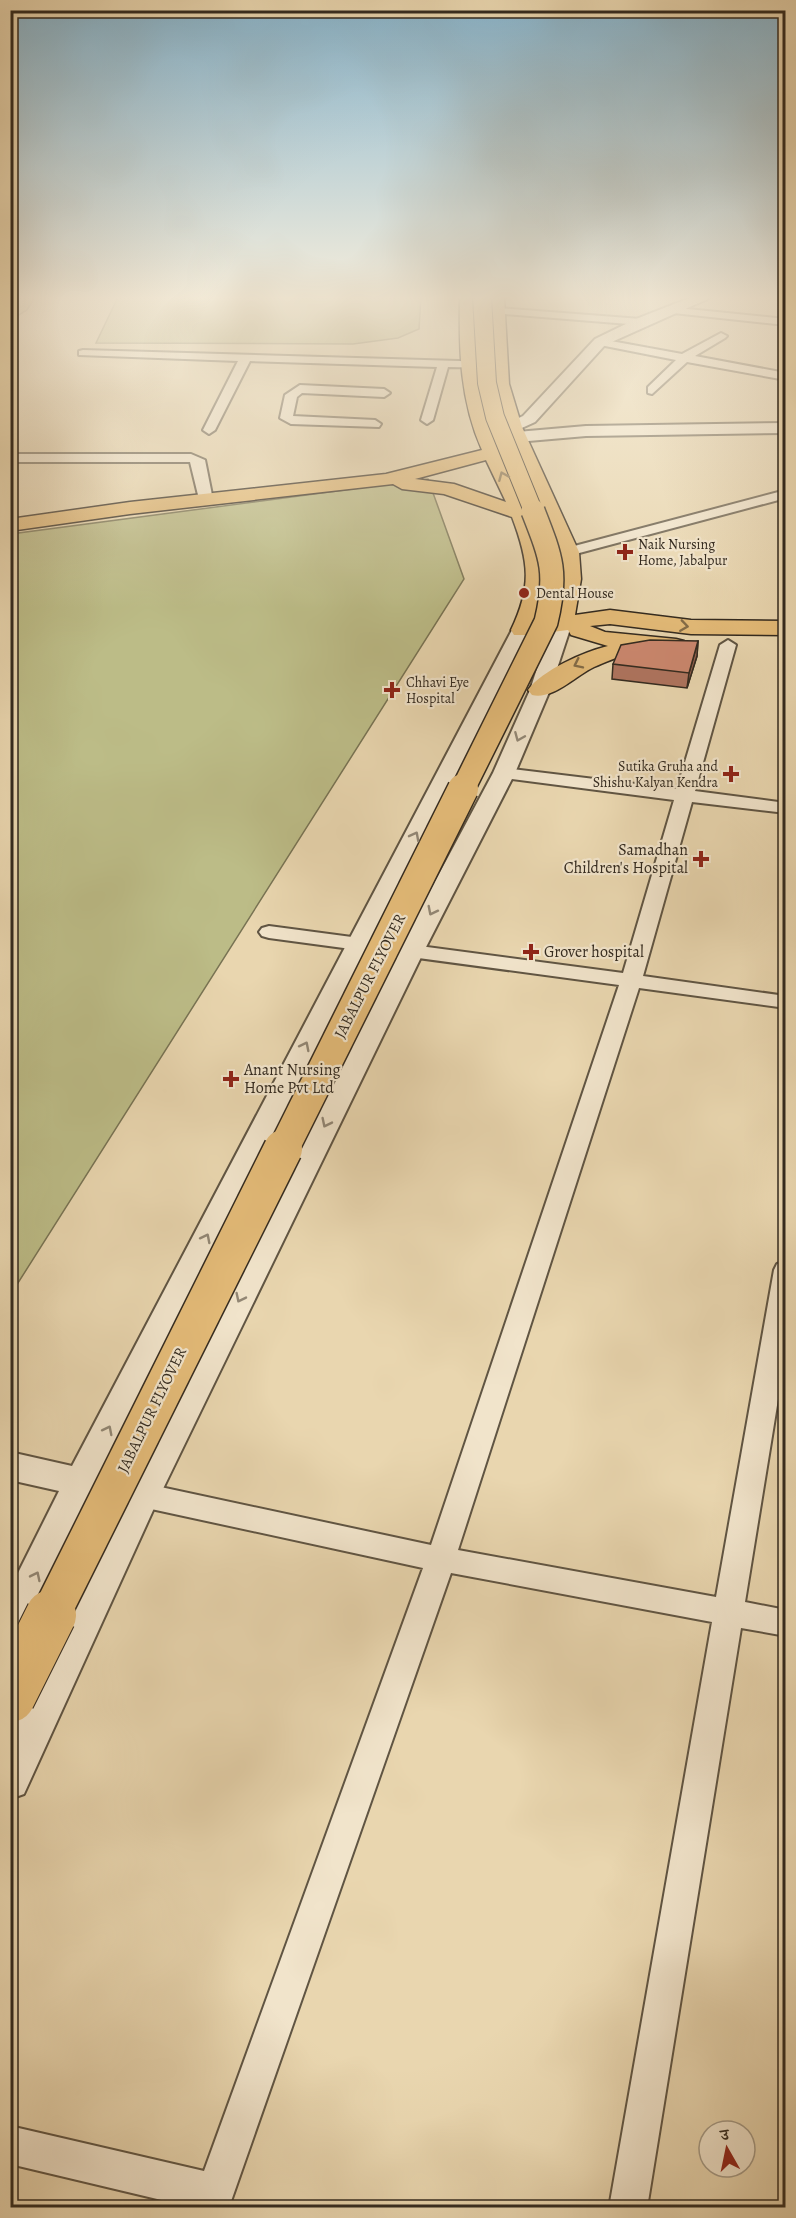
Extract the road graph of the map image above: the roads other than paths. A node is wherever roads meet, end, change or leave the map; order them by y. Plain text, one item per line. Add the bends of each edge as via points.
1 (225, 401) edge
2 (290, 401) edge
3 (373, 401) edge
4 (433, 401) edge
5 (477, 401) edge
6 (491, 401) edge
7 (507, 401) edge
8 (546, 401) edge
9 (427, 420) dead end
10 (786, 428) edge
11 (210, 430) dead end
12 (786, 434) edge
13 (517, 437) junction
14 (487, 441) junction
15 (10, 458) edge
16 (359, 483) junction
17 (786, 494) edge
18 (205, 495) junction
19 (519, 513) junction
20 (10, 520) edge
21 (10, 525) edge
22 (570, 562) junction
23 (527, 618) junction
24 (650, 620) junction
25 (562, 623) junction
26 (786, 628) edge
27 (786, 642) edge
28 (655, 644) junction
29 (728, 645) junction
30 (540, 690) junction
31 (504, 773) junction
32 (683, 797) junction
33 (786, 808) edge
34 (269, 932) dead end
35 (359, 942) junction
36 (411, 951) junction
37 (631, 981) junction
38 (786, 1002) edge
39 (786, 1270) edge
40 (10, 1466) edge
41 (81, 1482) junction
42 (142, 1495) junction
43 (441, 1559) junction
44 (729, 1611) junction
45 (786, 1623) edge
46 (10, 1629) edge
47 (10, 1696) edge
48 (10, 1780) edge
49 (10, 2145) edge
50 (628, 2208) edge

1 - 11 street
2 - 3 street via 286,418 291,420
4 - 9 street
5 - 14 main road
6 - 47 main road, JABALPUR FLYOVER, bridge via 551,556 553,594 546,622
7 - 13 main road
8 - 13 street
10 - 13 street
12 - 13 street
13 - 14 main road
13 - 22 main road
14 - 16 main road via 408,476
14 - 18 main road via 390,473
19 -> 14 main road
15 - 18 street via 190,458 198,460
16 - 19 main road via 447,488
16 - 21 main road
17 - 22 street
18 - 20 main road
19 - 23 main road via 534,551 537,579
22 - 24 main road via 592,595
22 - 25 main road via 570,592
23 - 25 main road
35 -> 23 street
24 - 25 main road via 610,617
24 -> 26 main road via 691,627
25 - 28 main road via 601,638
25 - 30 street
27 - 29 main road
28 - 29 main road
28 -> 30 main road via 590,658
29 - 32 street
30 -> 31 street
31 - 32 street
31 -> 36 street
32 - 33 street
32 - 37 street
34 - 35 street
35 - 36 street
41 -> 35 street
36 - 37 street
36 -> 42 street
37 - 38 street
37 - 43 street
39 - 44 street
40 - 41 street
41 - 42 street
46 -> 41 street
42 - 43 street
42 - 48 street
43 - 44 street
43 - 49 street via 215,2193
44 - 45 street
44 - 50 street

